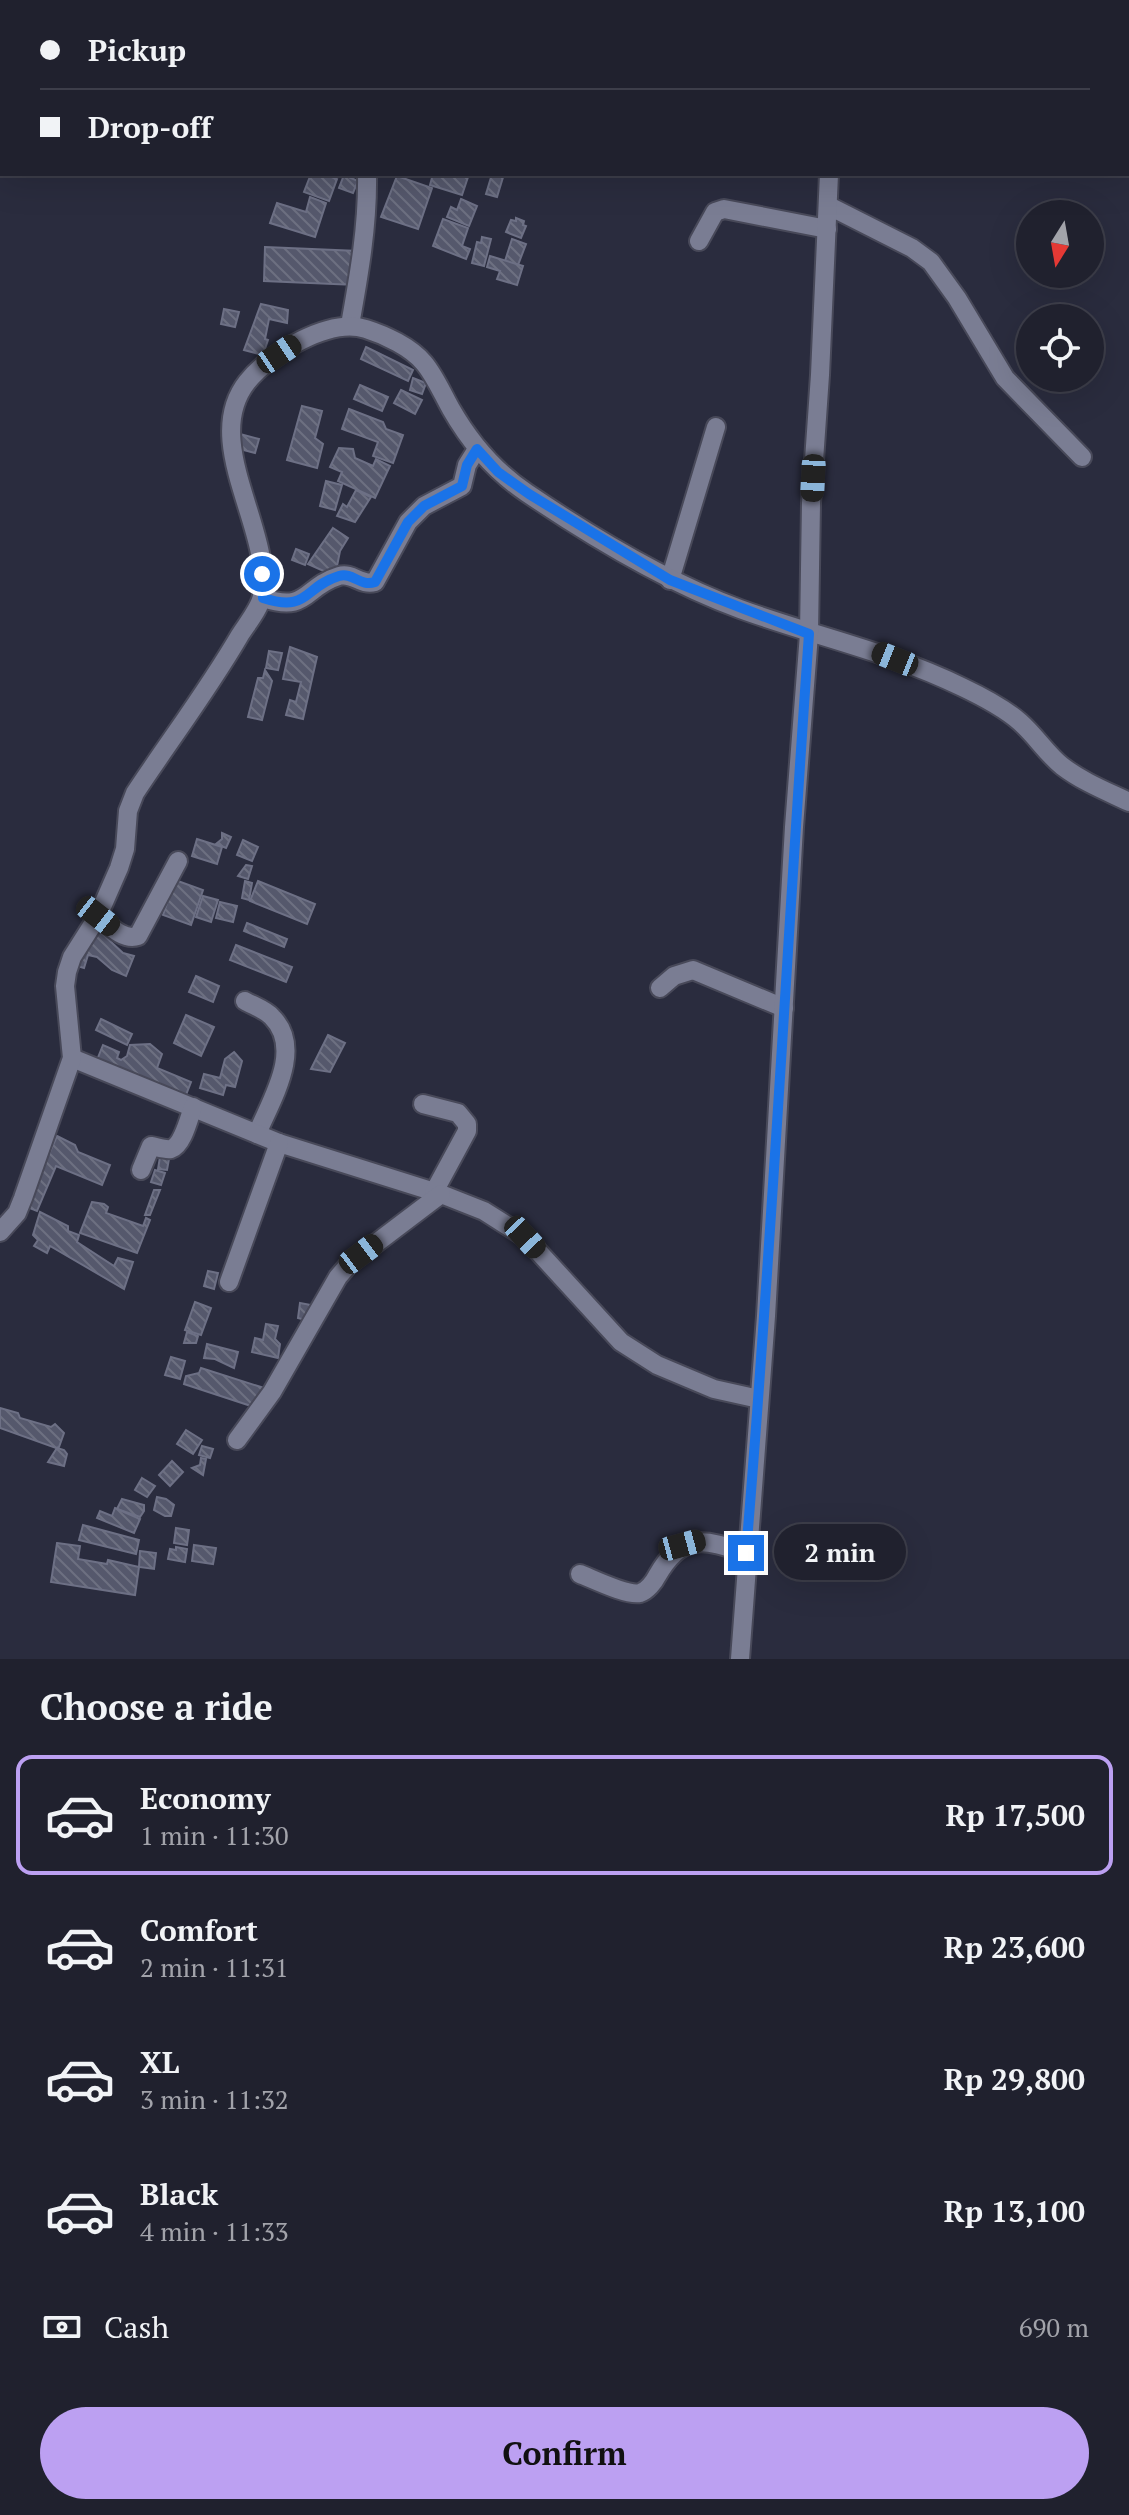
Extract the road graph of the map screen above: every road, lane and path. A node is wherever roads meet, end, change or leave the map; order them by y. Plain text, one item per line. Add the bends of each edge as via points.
1 (367, 176) edge
2 (829, 176) edge
3 (829, 206) junction
4 (827, 229) junction
5 (699, 241) dead end
6 (350, 325) junction
7 (716, 427) dead end
8 (477, 449) junction
9 (1082, 457) dead end
10 (670, 580) junction
11 (263, 598) junction
12 (809, 634) junction
13 (1129, 802) edge
14 (178, 861) dead end
15 (98, 916) junction
16 (660, 988) dead end
17 (245, 1001) dead end
18 (784, 1008) junction
19 (72, 1058) junction
20 (423, 1104) dead end
21 (193, 1107) junction
22 (257, 1134) junction
23 (279, 1143) junction
24 (141, 1170) dead end
25 (438, 1193) junction
26 (0, 1232) edge
27 (229, 1282) dead end
28 (759, 1399) junction
29 (237, 1440) dead end
30 (746, 1553) junction
31 (580, 1574) dead end
32 (740, 1659) edge

1 - 6 street via 362,259
2 - 3 street
3 - 4 street
3 - 9 street via 931,262 1005,378
4 - 5 street via 724,209 715,212
4 - 12 street
6 - 8 street via 381,335 425,363
6 - 11 street via 295,344 264,365 236,402 232,441 260,555
7 - 10 street
8 - 10 street via 529,494
8 - 11 street via 462,486 424,506 408,522 375,582 341,575 299,601 279,604
10 - 12 street
11 - 15 street via 135,793 122,858
12 - 13 street via 879,652 962,687 1017,719 1077,777
12 - 18 street
14 - 15 street via 138,936 123,935
15 - 19 street via 67,972
16 - 18 street via 684,970 693,970
17 - 22 street via 271,1015 284,1033 287,1055
18 - 28 street
19 - 21 street
19 - 26 street via 17,1213
20 - 25 street via 458,1113 467,1124
21 - 22 street
21 - 24 street via 174,1148 151,1146
22 - 23 street
23 - 25 street
23 - 27 street
25 - 28 street via 484,1211 525,1237 633,1350 714,1389
25 - 29 street via 338,1277 272,1392
28 - 30 street
30 - 31 street via 700,1541 682,1545 641,1593
30 - 32 street

